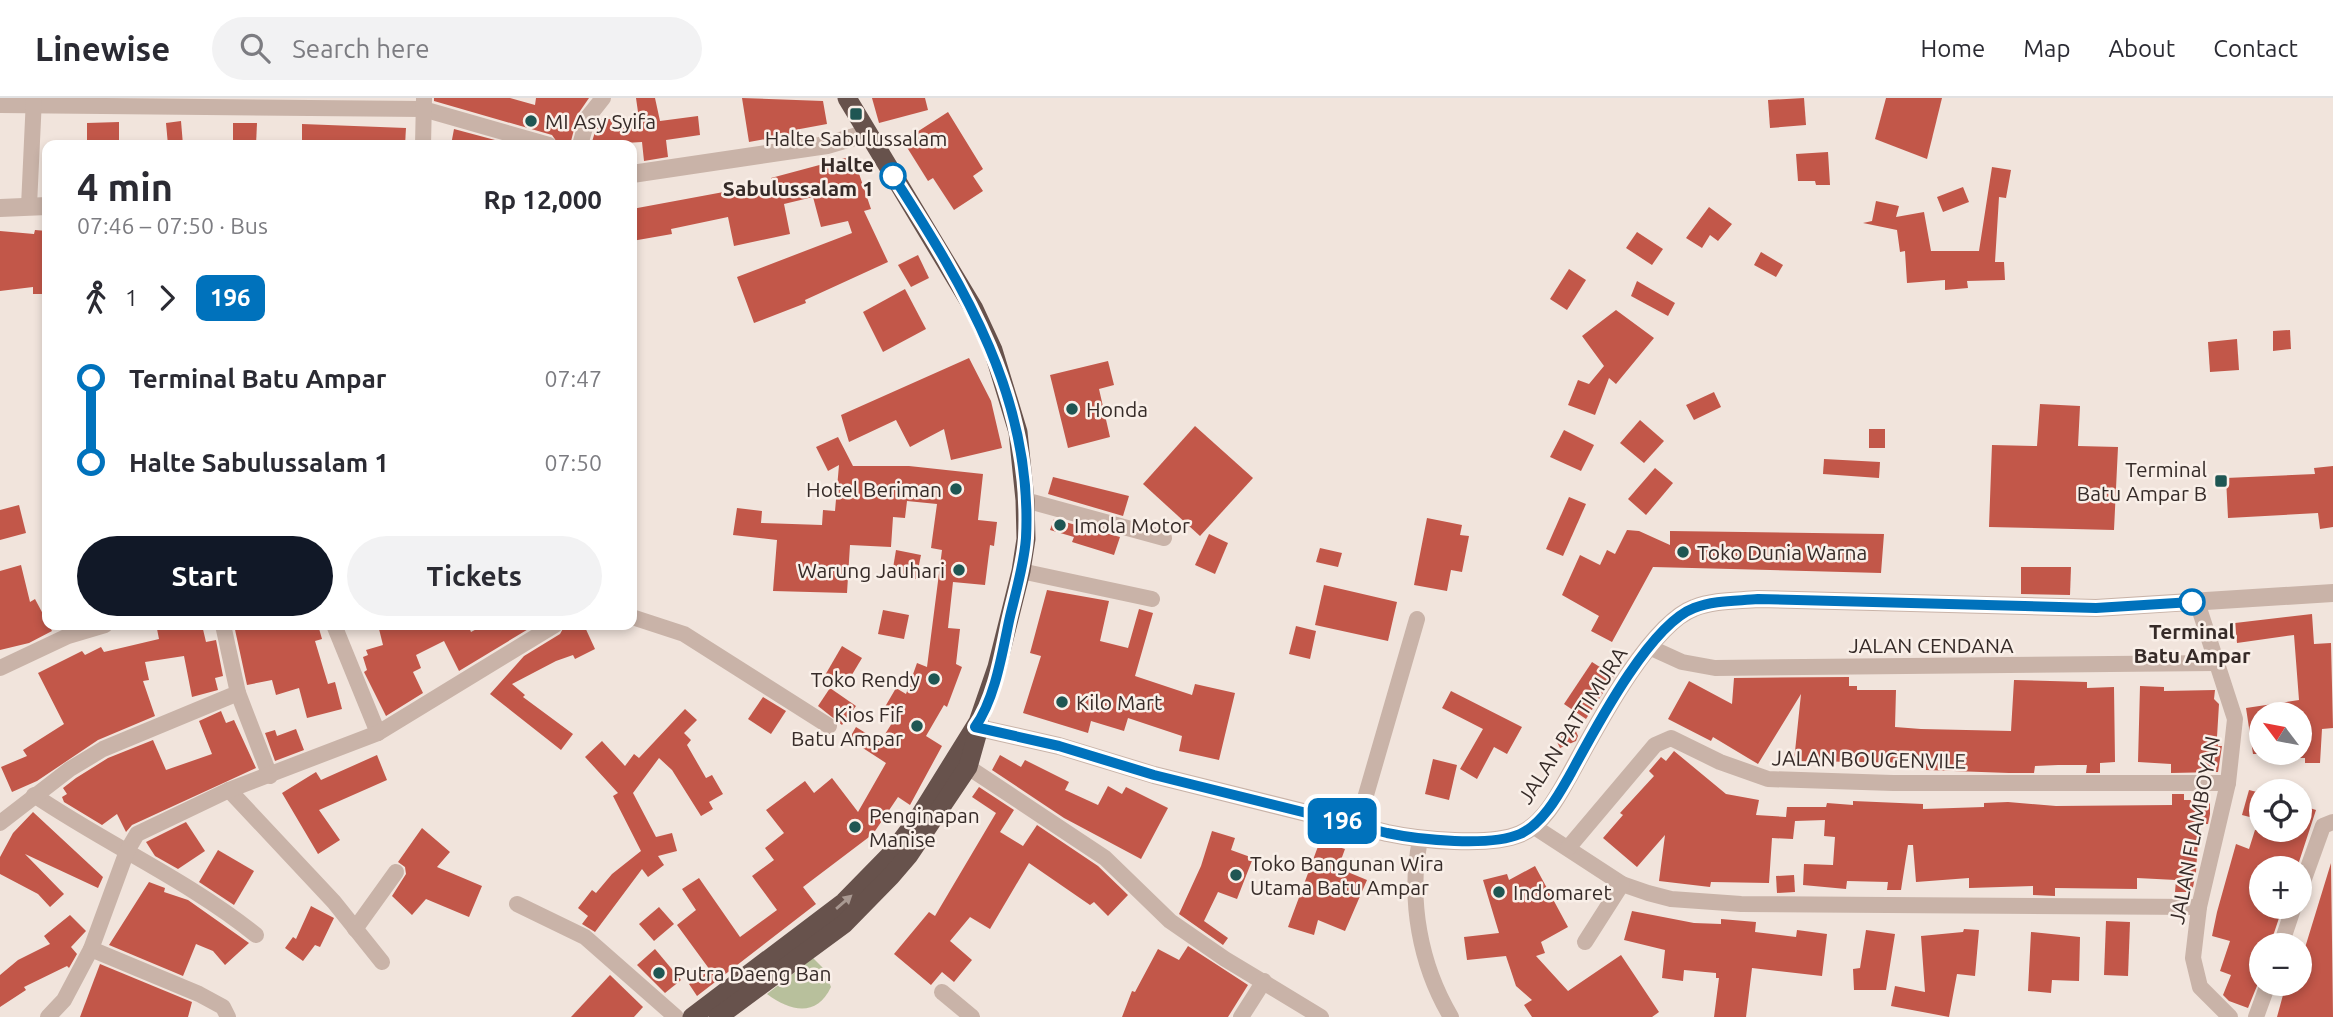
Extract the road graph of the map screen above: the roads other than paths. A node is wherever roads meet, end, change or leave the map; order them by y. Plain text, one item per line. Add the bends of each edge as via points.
1 (603, 98) edge
2 (847, 98) edge
3 (34, 102) edge
4 (423, 103) edge
5 (0, 104) edge
6 (867, 133) junction
7 (423, 140) edge
8 (534, 140) edge
9 (581, 140) edge
10 (637, 172) edge
11 (29, 206) junction
12 (42, 206) edge
13 (0, 208) edge
14 (1025, 500) junction
15 (1164, 538) dead end
16 (1021, 571) junction
17 (2333, 593) edge
18 (1153, 599) dead end
19 (2197, 602) junction
20 (637, 619) edge
21 (1417, 619) dead end
22 (88, 630) edge
23 (224, 630) edge
24 (336, 630) edge
25 (547, 630) edge
26 (1649, 647) junction
27 (2217, 663) junction
28 (0, 668) edge
29 (238, 693) junction
30 (829, 726) dead end
31 (977, 726) junction
32 (378, 733) junction
33 (968, 767) junction
34 (270, 776) junction
35 (2228, 783) junction
36 (229, 790) junction
37 (34, 795) junction
38 (0, 822) edge
39 (2333, 822) edge
40 (1357, 825) junction
41 (1533, 826) junction
42 (1420, 840) junction
43 (1568, 848) junction
44 (127, 851) junction
45 (2312, 857) edge
46 (396, 872) dead end
47 (1622, 884) junction
48 (517, 904) dead end
49 (2199, 907) junction
50 (355, 929) junction
51 (256, 936) dead end
52 (811, 939) junction
53 (1585, 942) dead end
54 (91, 949) junction
55 (382, 962) dead end
56 (1264, 981) junction
57 (942, 992) dead end
58 (2264, 996) edge
59 (48, 1017) edge
60 (228, 1017) edge
61 (676, 1017) edge
62 (692, 1017) edge
63 (718, 1017) edge
64 (972, 1017) edge
65 (1241, 1017) edge
66 (1321, 1017) edge
67 (1451, 1017) edge
68 (2230, 1017) edge
69 (2256, 1017) edge

1 - 9 street via 588,117
2 - 6 highway
3 - 4 street
3 - 5 street
3 - 11 street
4 - 7 street
4 - 8 street
6 - 10 street via 827,145
6 - 14 highway via 968,297 993,351 1018,432
11 - 12 street
11 - 13 street
14 - 15 street
14 - 16 highway
16 - 18 street
16 - 31 highway
17 - 19 street, JALAN PATTIMURA
19 - 26 street, JALAN PATTIMURA via 2096,608 1734,601 1691,609
19 - 27 street, JALAN FLAMBOYAN
20 - 30 street via 684,634
21 - 40 street
22 - 28 street
23 - 29 street
24 - 32 street
25 - 32 street
26 - 27 street, JALAN CENDANA via 1682,662 1715,668
26 - 41 street, JALAN PATTIMURA
27 - 35 street, JALAN FLAMBOYAN via 2235,719
29 - 34 street
29 - 37 street via 103,749
31 - 33 highway
31 - 40 street, JALAN PATTIMURA
52 -> 31 highway via 892,853
32 - 34 street
33 - 52 highway via 909,855 844,924
33 - 56 street via 1105,858 1170,922
34 - 36 street
35 - 43 street, JALAN BOUGENVILE via 1768,779 1671,738 1655,745
35 - 49 street, JALAN FLAMBOYAN
36 - 44 street via 137,834
36 - 50 street
37 - 38 street
37 - 44 street
39 - 45 street via 2323,826
40 - 42 street, JALAN PATTIMURA
41 - 42 street, JALAN PATTIMURA via 1519,835 1490,839
41 - 43 street
42 - 67 street via 1419,931 1432,981
43 - 47 street
44 - 51 street
44 - 54 street
46 - 50 street
47 - 49 street via 1671,899 1703,902
47 - 53 street
48 - 61 street via 585,937
49 - 68 street, JALAN FLAMBOYAN via 2195,975 2200,988
50 - 55 street
52 - 62 highway
52 - 63 highway
54 - 59 street via 64,1000
54 - 60 street via 199,994 223,1007
56 - 65 street
56 - 66 street
57 - 64 street
58 - 69 street

